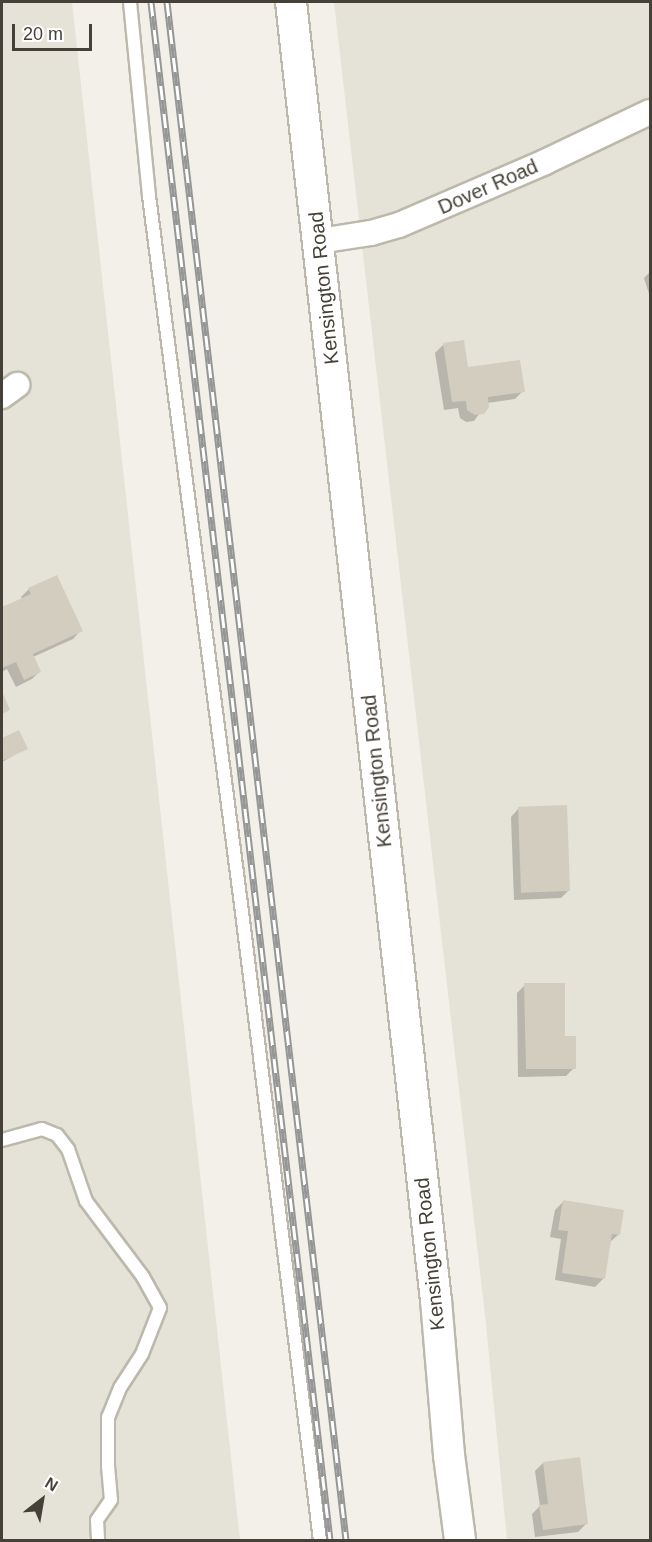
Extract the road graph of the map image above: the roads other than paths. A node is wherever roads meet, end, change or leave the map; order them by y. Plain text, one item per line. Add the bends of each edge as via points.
1 (130, 2) edge
2 (291, 2) edge
3 (651, 112) edge
4 (319, 241) junction
5 (2, 1140) edge
6 (98, 1540) edge
7 (320, 1540) edge
8 (460, 1540) edge

1 - 7 lane via 149,196
2 - 4 street, Kensington Road
3 - 4 street, Dover Road via 399,225
4 - 8 street, Kensington Road
5 - 6 lane via 42,1129 57,1135 68,1149 86,1201 143,1277 160,1308 142,1354 120,1388 108,1417 111,1500 97,1520

